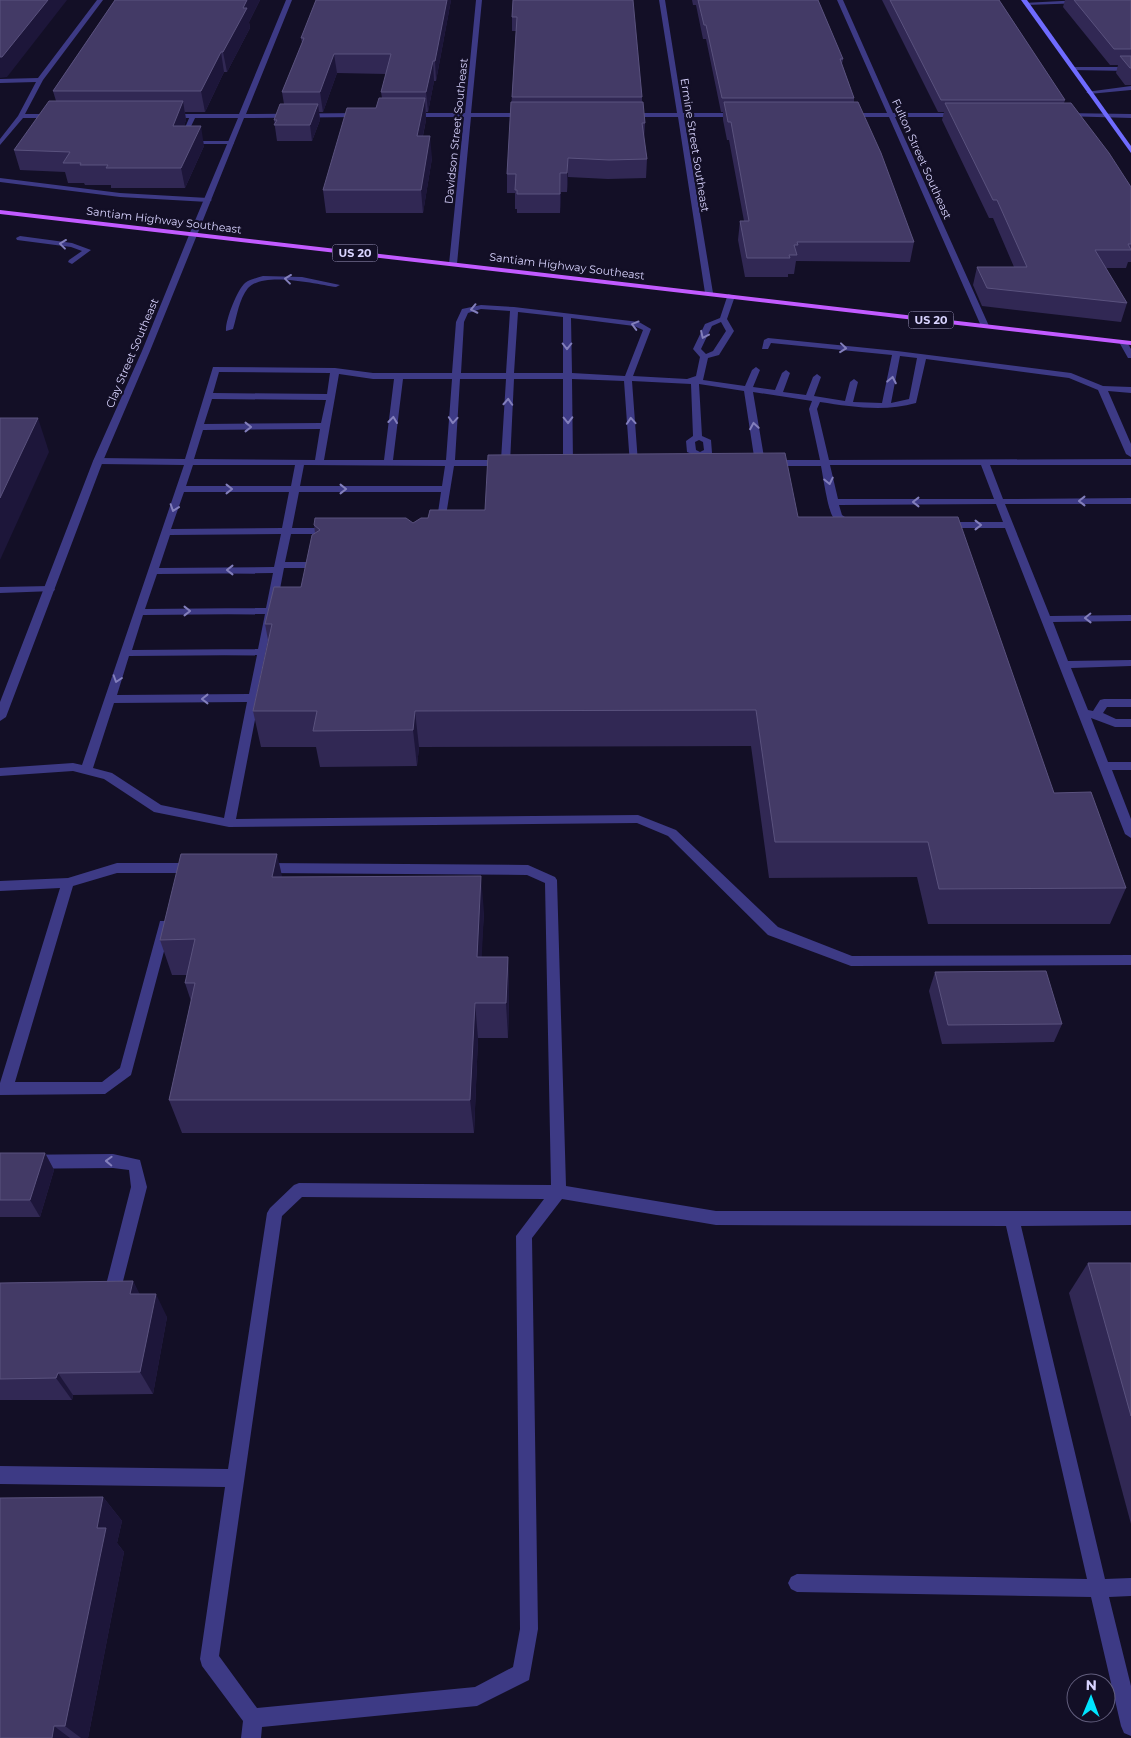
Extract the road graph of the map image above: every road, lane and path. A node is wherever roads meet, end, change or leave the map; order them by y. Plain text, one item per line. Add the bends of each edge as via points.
1 (100, 0) edge
2 (289, 0) edge
3 (479, 0) edge
4 (662, 0) edge
5 (840, 0) edge
6 (1025, 1) edge
7 (1084, 2) edge
8 (1073, 68) junction
9 (1131, 69) edge
10 (0, 80) edge
11 (40, 80) junction
12 (1131, 88) edge
13 (1089, 92) junction
14 (369, 115) edge
15 (399, 115) edge
16 (467, 115) junction
17 (535, 115) edge
18 (622, 115) edge
19 (680, 115) junction
20 (748, 115) edge
21 (834, 115) edge
22 (892, 115) junction
23 (969, 115) edge
24 (1057, 115) edge
25 (1106, 115) junction
26 (21, 116) junction
27 (59, 116) edge
28 (164, 116) edge
29 (193, 116) junction
30 (242, 116) junction
31 (1131, 116) edge
32 (0, 143) edge
33 (230, 143) junction
34 (1131, 151) edge
35 (0, 180) edge
36 (208, 200) junction
37 (0, 212) edge
38 (193, 235) junction
39 (20, 238) dead end
40 (72, 262) dead end
41 (453, 264) junction
42 (336, 285) dead end
43 (709, 293) junction
44 (731, 296) junction
45 (514, 309) junction
46 (567, 315) junction
47 (723, 319) junction
48 (985, 326) junction
49 (229, 330) dead end
50 (1127, 342) edge
51 (765, 347) dead end
52 (862, 350) junction
53 (897, 353) junction
54 (922, 356) junction
55 (1131, 356) edge
56 (704, 357) junction
57 (859, 358) dead end
58 (756, 370) dead end
59 (335, 371) junction
60 (786, 373) dead end
61 (399, 376) junction
62 (455, 376) junction
63 (510, 376) junction
64 (567, 376) junction
65 (817, 377) dead end
66 (628, 378) junction
67 (695, 381) junction
68 (854, 382) dead end
69 (1102, 388) junction
70 (748, 389) junction
71 (1131, 390) edge
72 (778, 394) junction
73 (208, 396) junction
74 (329, 397) junction
75 (813, 399) junction
76 (848, 404) junction
77 (886, 406) junction
78 (324, 426) junction
79 (199, 427) junction
80 (1131, 454) edge
81 (98, 461) junction
82 (702, 461) edge
83 (189, 462) junction
84 (300, 462) junction
85 (319, 462) junction
86 (984, 462) junction
87 (1131, 462) edge
88 (388, 463) junction
89 (450, 463) junction
90 (568, 463) edge
91 (646, 463) edge
92 (826, 463) junction
93 (180, 489) junction
94 (446, 489) junction
95 (295, 490) junction
96 (1131, 500) edge
97 (999, 501) junction
98 (834, 502) junction
99 (867, 525) edge
100 (933, 525) edge
101 (1009, 525) junction
102 (345, 531) edge
103 (165, 532) junction
104 (287, 532) junction
105 (435, 533) edge
106 (318, 565) edge
107 (280, 568) junction
108 (152, 571) junction
109 (50, 589) junction
110 (0, 590) edge
111 (271, 611) junction
112 (139, 612) junction
113 (1131, 618) edge
114 (1046, 619) junction
115 (263, 652) junction
116 (125, 653) junction
117 (1131, 663) edge
118 (1064, 664) junction
119 (254, 698) junction
120 (110, 699) junction
121 (1131, 703) edge
122 (1082, 714) junction
123 (1096, 715) junction
124 (0, 717) edge
125 (1131, 723) edge
126 (1103, 766) junction
127 (1131, 766) edge
128 (86, 770) junction
129 (0, 772) edge
130 (229, 822) junction
131 (1130, 829) edge
132 (209, 868) edge
133 (249, 868) edge
134 (68, 883) junction
135 (0, 886) edge
136 (167, 914) edge
137 (1131, 960) edge
138 (3, 1088) edge
139 (0, 1162) edge
140 (559, 1192) junction
141 (1131, 1218) edge
142 (1012, 1219) junction
143 (94, 1289) edge
144 (0, 1475) edge
145 (235, 1478) junction
146 (797, 1583) dead end
147 (1131, 1587) edge
148 (1098, 1588) junction
149 (253, 1718) junction
150 (1131, 1726) edge
151 (251, 1738) edge

1 - 11 street
2 - 30 street, Clay Street Southeast
3 - 16 street, Davidson Street Southeast
4 - 19 street, Ermine Street Southeast
5 - 22 street, Fulton Street Southeast
6 - 7 street
6 - 8 main road
8 - 9 street
8 - 13 main road
10 - 11 street
11 - 26 street
12 - 13 street
13 - 25 main road
14 - 30 street
15 - 16 street
16 - 17 street
16 - 41 street, Davidson Street Southeast
18 - 19 street
19 - 20 street
19 - 43 street, Ermine Street Southeast
21 - 22 street
22 - 23 street
22 - 48 street, Fulton Street Southeast
24 - 25 street
25 - 31 street
25 - 34 main road
26 - 27 street
26 - 32 street
28 - 29 street
29 - 30 street
29 - 33 street via 180,143
30 - 33 street, Clay Street Southeast
33 - 36 street, Clay Street Southeast
35 - 36 street
36 - 38 street, Clay Street Southeast
37 - 38 main road, Santiam Highway Southeast / US 20
38 - 41 main road, Santiam Highway Southeast / US 20
38 - 81 street, Clay Street Southeast
40 -> 39 street via 87,250
41 - 43 main road, Santiam Highway Southeast / US 20
42 -> 49 street via 278,277 255,280 246,286
43 - 44 main road, Santiam Highway Southeast / US 20
44 - 47 street
44 - 48 main road, Santiam Highway Southeast / US 20
45 - 46 street
45 -> 62 street via 480,307 465,311 460,322
45 - 63 street
46 -> 64 street
66 -> 46 street via 647,329 636,324
47 - 56 street via 730,332 716,353
47 -> 56 street via 709,324 697,349
48 - 50 main road, Santiam Highway Southeast / US 20
50 - 55 street
51 -> 52 street via 768,340 797,347
52 - 53 street
52 - 57 street
53 - 54 street
77 -> 53 street
54 - 69 street via 1071,376
54 - 77 street via 913,401
56 - 67 street via 700,378
58 - 70 street
59 - 61 street
59 - 73 street via 216,369
59 - 74 street
60 - 72 street
61 - 62 street
88 -> 61 street
62 - 63 street
62 -> 89 street
63 - 64 street
89 -> 63 street via 509,463
64 - 66 street
64 -> 90 street
65 - 75 street
66 - 67 street
91 -> 66 street via 629,463
67 - 70 street
67 - 82 street via 698,437 707,440 709,451
68 - 76 street
69 - 71 street
69 - 80 street
70 - 72 street
92 -> 70 street via 755,463
72 - 75 street
73 - 74 street
73 - 79 street
74 - 78 street
75 - 76 street
75 - 92 street
76 - 77 street
79 -> 78 street
78 - 85 street
79 - 83 street
81 - 83 street
81 - 109 street, Clay Street Southeast
83 - 84 street
83 - 93 street
84 - 85 street
84 - 95 street
85 - 88 street
86 - 87 street
86 - 92 street
86 - 97 street
88 - 89 street
89 - 94 street
92 -> 98 street
93 -> 95 street
93 -> 103 street
95 -> 94 street
94 - 105 street
95 - 104 street
96 -> 97 street
97 -> 98 street
97 - 101 street
98 - 99 street via 837,516 848,525
100 -> 101 street
101 - 114 street
102 - 104 street
103 - 104 street
103 - 108 street
104 - 107 street
106 - 107 street
107 -> 108 street
107 - 111 street
108 - 112 street
109 - 110 street
109 - 124 street, Clay Street Southeast
112 -> 111 street
111 - 115 street
112 - 116 street
113 -> 114 street
114 - 118 street
115 - 116 street
115 - 119 street
116 -> 120 street
117 - 118 street
118 - 122 street
119 -> 120 street
119 - 130 street
120 - 128 street
121 - 123 street via 1104,703
122 - 123 street
122 - 126 street
123 - 125 street via 1115,723
126 - 127 street
126 - 131 street
128 - 129 street
128 - 130 street via 108,776 158,808
130 - 137 street via 638,819 672,833 773,931 851,960
132 - 134 street via 178,873 117,868
133 - 140 street via 528,870 551,880
134 - 135 street
134 - 138 street
136 - 138 street via 126,1071 105,1088
143 -> 139 street via 113,1289 139,1187 135,1165 113,1160
140 - 142 street via 716,1218
140 - 145 street via 299,1190 275,1213
140 - 149 street via 524,1236 529,1629 522,1673 477,1696
141 - 142 street
142 - 148 street
144 - 145 street
145 - 149 street via 210,1659
146 - 148 street
147 - 148 street
148 - 150 street
149 - 151 street

